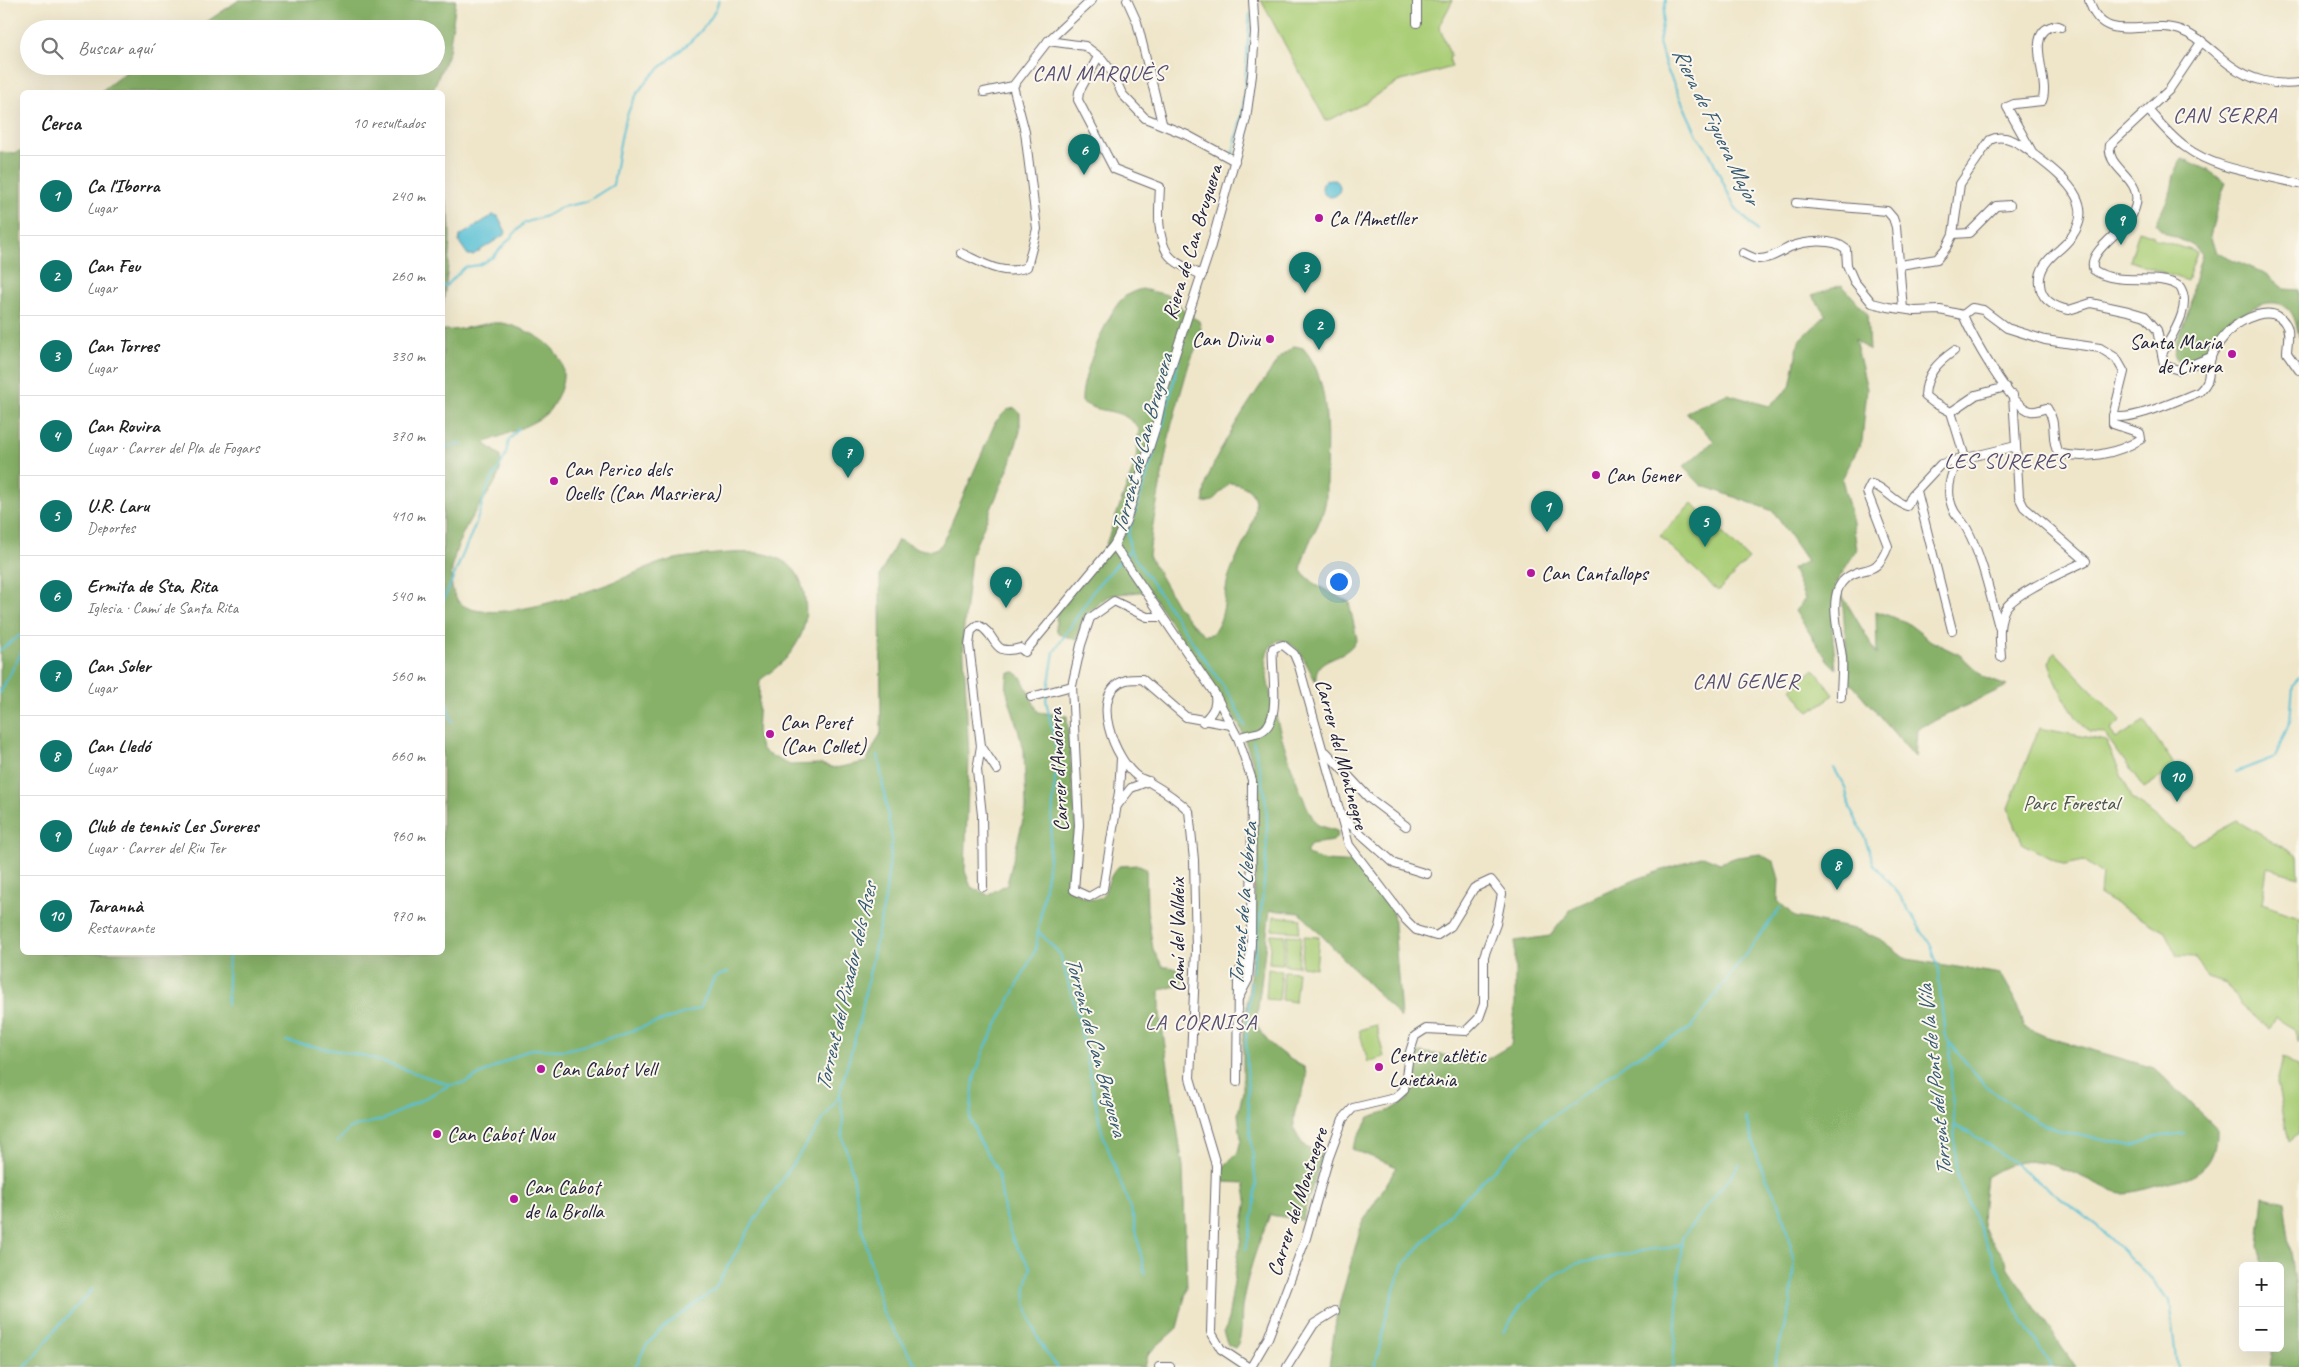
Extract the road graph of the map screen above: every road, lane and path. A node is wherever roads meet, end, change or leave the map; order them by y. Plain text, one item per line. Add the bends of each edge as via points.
1 (1092, 0) edge
2 (1127, 0) edge
3 (1253, 0) edge
4 (1417, 0) edge
5 (2089, 0) edge
6 (1417, 23) dead end
7 (2061, 27) dead end
8 (1048, 41) junction
9 (2202, 42) junction
10 (1098, 57) junction
11 (2299, 83) edge
12 (1013, 86) junction
13 (984, 92) dead end
14 (2148, 111) junction
15 (1162, 123) junction
16 (2033, 154) junction
17 (1235, 161) junction
18 (2299, 184) edge
19 (1796, 203) dead end
20 (2010, 206) dead end
21 (1953, 234) junction
22 (1743, 253) dead end
23 (961, 254) dead end
24 (1900, 265) junction
25 (1202, 275) junction
26 (1903, 309) junction
27 (1963, 315) junction
28 (1954, 351) dead end
29 (2162, 354) junction
30 (2211, 357) junction
31 (2299, 370) edge
32 (2006, 386) junction
33 (2013, 395) junction
34 (1951, 412) junction
35 (2113, 416) junction
36 (2016, 446) junction
37 (1961, 458) junction
38 (1916, 491) junction
39 (1114, 545) junction
40 (1162, 618) junction
41 (2000, 628) junction
42 (1952, 630) dead end
43 (2001, 657) dead end
44 (1072, 686) junction
45 (1215, 694) junction
46 (1031, 697) dead end
47 (1841, 697) dead end
48 (1203, 722) junction
49 (1231, 725) junction
50 (1238, 738) junction
51 (981, 746) junction
52 (1324, 750) junction
53 (1121, 758) junction
54 (997, 770) dead end
55 (1148, 781) junction
56 (1115, 809) junction
57 (1342, 817) junction
58 (1406, 826) dead end
59 (1427, 874) dead end
60 (983, 887) dead end
61 (1237, 1082) dead end
62 (1335, 1311) dead end
63 (1159, 1367) edge
64 (1170, 1367) edge
65 (1249, 1367) edge
66 (1287, 1367) edge

1 - 8 street
2 - 15 street via 1137,22
3 - 17 street, Riera de Can Bruguera via 1252,75 1246,119
4 - 6 street
5 - 9 street via 2097,16 2114,28 2128,30 2161,26 2179,30
7 - 16 street via 2047,28 2040,36 2042,101 2007,107
8 - 10 street via 1086,46
8 - 12 street
9 - 11 street via 2246,74 2269,82
9 - 14 street via 2175,84
10 - 15 street via 1112,72 1133,108 1145,118
10 - 25 street via 1078,100 1114,169 1160,187 1159,213 1168,254
12 - 13 street
12 - 23 street via 1025,132 1037,229 1027,267 1016,272 1001,270
14 - 18 street via 2177,140 2203,158 2221,166
14 - 29 street via 2110,145 2112,158 2132,182 2136,204 2128,222 2095,254 2092,262 2094,270 2110,277 2168,282 2180,287 2184,297 2183,310
15 - 17 street via 1166,128 1188,135
16 - 21 street via 2008,139 1995,137 1990,140 1960,184
16 - 29 street via 2069,183 2079,205 2079,223 2075,232 2047,261 2040,274 2043,296 2054,305 2069,310 2091,303 2139,314 2157,330
17 - 25 street, Riera de Can Bruguera
19 - 24 street via 1887,211 1896,227
20 - 21 street via 1996,206 1969,233
21 - 24 street via 1937,258
22 - 26 street via 1758,259 1815,242 1842,246 1846,249 1847,265 1854,281 1872,303
24 - 26 street
25 - 39 street, Riera de Can Bruguera via 1165,385 1131,507
26 - 27 street via 1940,310
27 - 32 street via 1986,361
27 - 35 street via 1972,308 1984,310 2008,328 2045,340 2100,348 2116,358 2124,372
28 - 34 street via 1933,368 1925,396
29 - 30 street via 2164,364 2179,370
30 - 31 street via 2229,331 2244,320 2277,315 2286,323 2287,353
30 - 35 street via 2207,384 2199,392 2136,414
32 - 33 street
32 - 34 street via 1976,395
33 - 35 street via 2031,411 2047,408 2053,417 2055,448 2058,453 2068,456 2102,454 2141,439 2140,433 2113,424
33 - 36 street
34 - 37 street
36 - 37 street
36 - 41 street via 2019,497 2024,507 2086,560 2014,598 2005,609
37 - 38 street via 1941,464
37 - 41 street via 1950,480 1950,499 1955,515 1967,527 1981,562
38 - 42 street
38 - 47 street via 1907,506 1877,486 1871,484 1867,492 1888,546 1882,561 1844,579 1837,588
39 - 40 street
39 - 51 street, Riera de Can Bruguera via 1025,652 1020,648 1008,651 999,648 986,629 978,625 971,631 968,645
40 - 44 street, Carrer d'Andorra via 1148,617 1114,601 1090,618
40 - 45 street
41 - 43 street
44 - 46 street
44 - 56 street, Carrer d'Andorra via 1079,825 1074,890 1089,897 1103,889
45 - 48 street via 1211,715
45 - 49 street
48 - 49 street, Camí del Valldeix
48 - 53 street, Camí del Valldeix via 1186,717 1142,679 1126,680 1110,693 1105,708
49 - 50 street
50 - 52 street, Carrer del Montnegre via 1250,732 1260,732 1269,724 1275,707 1273,648 1283,645 1294,654 1299,666
50 - 61 street via 1252,780 1251,944 1249,960 1239,971 1237,986
51 - 54 street
51 - 60 street via 977,770 982,815
52 - 57 street, Carrer del Montnegre
52 - 58 street via 1369,798
53 - 55 street, Camí del Valldeix via 1138,777
53 - 56 street, Carrer d'Andorra
55 - 56 street, Carrer d'Andorra via 1131,788
55 - 65 street, Camí del Valldeix via 1189,811 1194,860 1196,950 1190,1078 1216,1165 1211,1332 1221,1349
57 - 59 street via 1395,864
57 - 65 street, Carrer del Montnegre via 1349,845 1416,930 1436,936 1451,926 1474,888 1491,880 1502,894 1496,924 1484,956 1484,1004 1479,1018 1466,1031 1426,1029 1415,1036 1404,1090 1395,1098 1353,1108 1343,1118 1328,1156 1306,1238 1268,1338
62 - 66 street via 1314,1324
63 - 64 street

